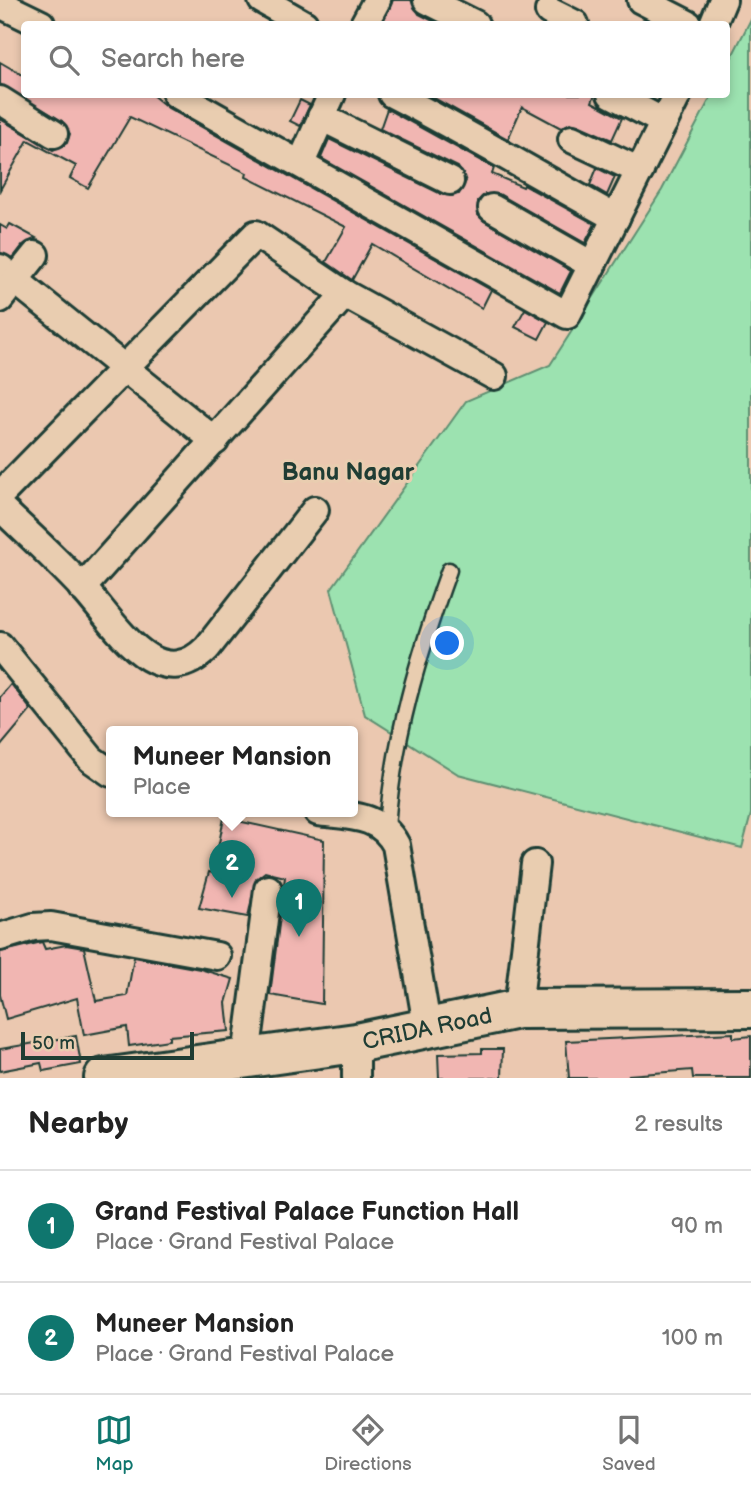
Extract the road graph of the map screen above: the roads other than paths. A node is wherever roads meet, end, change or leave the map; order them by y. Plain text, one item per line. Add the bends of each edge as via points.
1 (262, 0) edge
2 (377, 0) edge
3 (427, 0) edge
4 (641, 0) edge
5 (723, 0) edge
6 (0, 4) edge
7 (549, 11) dead end
8 (35, 21) edge
9 (299, 21) edge
10 (366, 21) edge
11 (469, 21) edge
12 (569, 21) edge
13 (682, 21) edge
14 (714, 21) edge
15 (183, 98) edge
16 (400, 98) edge
17 (619, 98) edge
18 (676, 98) edge
19 (0, 100) edge
20 (322, 103) edge
21 (664, 122) junction
22 (54, 134) dead end
23 (572, 139) dead end
24 (301, 163) junction
25 (640, 171) junction
26 (450, 181) dead end
27 (492, 208) dead end
28 (616, 218) junction
29 (35, 255) dead end
30 (592, 265) junction
31 (6, 282) edge
32 (345, 295) junction
33 (127, 368) junction
34 (494, 376) dead end
35 (215, 441) junction
36 (0, 495) edge
37 (0, 507) edge
38 (315, 510) dead end
39 (449, 570) dead end
40 (82, 588) junction
41 (0, 646) edge
42 (106, 770) edge
43 (355, 817) edge
44 (387, 828) junction
45 (535, 864) dead end
46 (268, 889) dead end
47 (0, 937) edge
48 (217, 956) dead end
49 (751, 1008) edge
50 (518, 1009) junction
51 (427, 1026) junction
52 (246, 1057) junction
53 (356, 1060) edge
54 (205, 1070) edge
55 (104, 1078) edge

1 - 9 street
2 - 10 street
3 - 11 street
4 - 13 street
5 - 14 street
6 - 8 street
7 - 12 street
15 - 24 street
16 - 28 street
17 - 21 street
18 - 21 street
19 - 22 street
20 - 24 street
20 - 26 street
21 - 25 street
23 - 25 street
24 - 30 street via 567,315
25 - 28 street
27 - 30 street
28 - 30 street
29 - 31 street
31 - 33 street
32 - 33 street via 256,234
32 - 34 street
32 - 35 street
33 - 35 street
33 - 36 street
35 - 40 street
37 - 40 street
38 - 40 street via 194,661 175,666 150,658 126,641
39 - 44 lane via 398,744
41 - 42 street via 91,759
43 - 44 street
44 - 51 street via 396,845
45 - 50 street
46 - 52 street
47 - 48 street via 51,926
49 - 50 main road, CRIDA Road
50 - 51 main road, CRIDA Road
51 - 53 main road, CRIDA Road
52 - 53 main road, CRIDA Road
52 - 54 main road, CRIDA Road
54 - 55 main road, CRIDA Road

